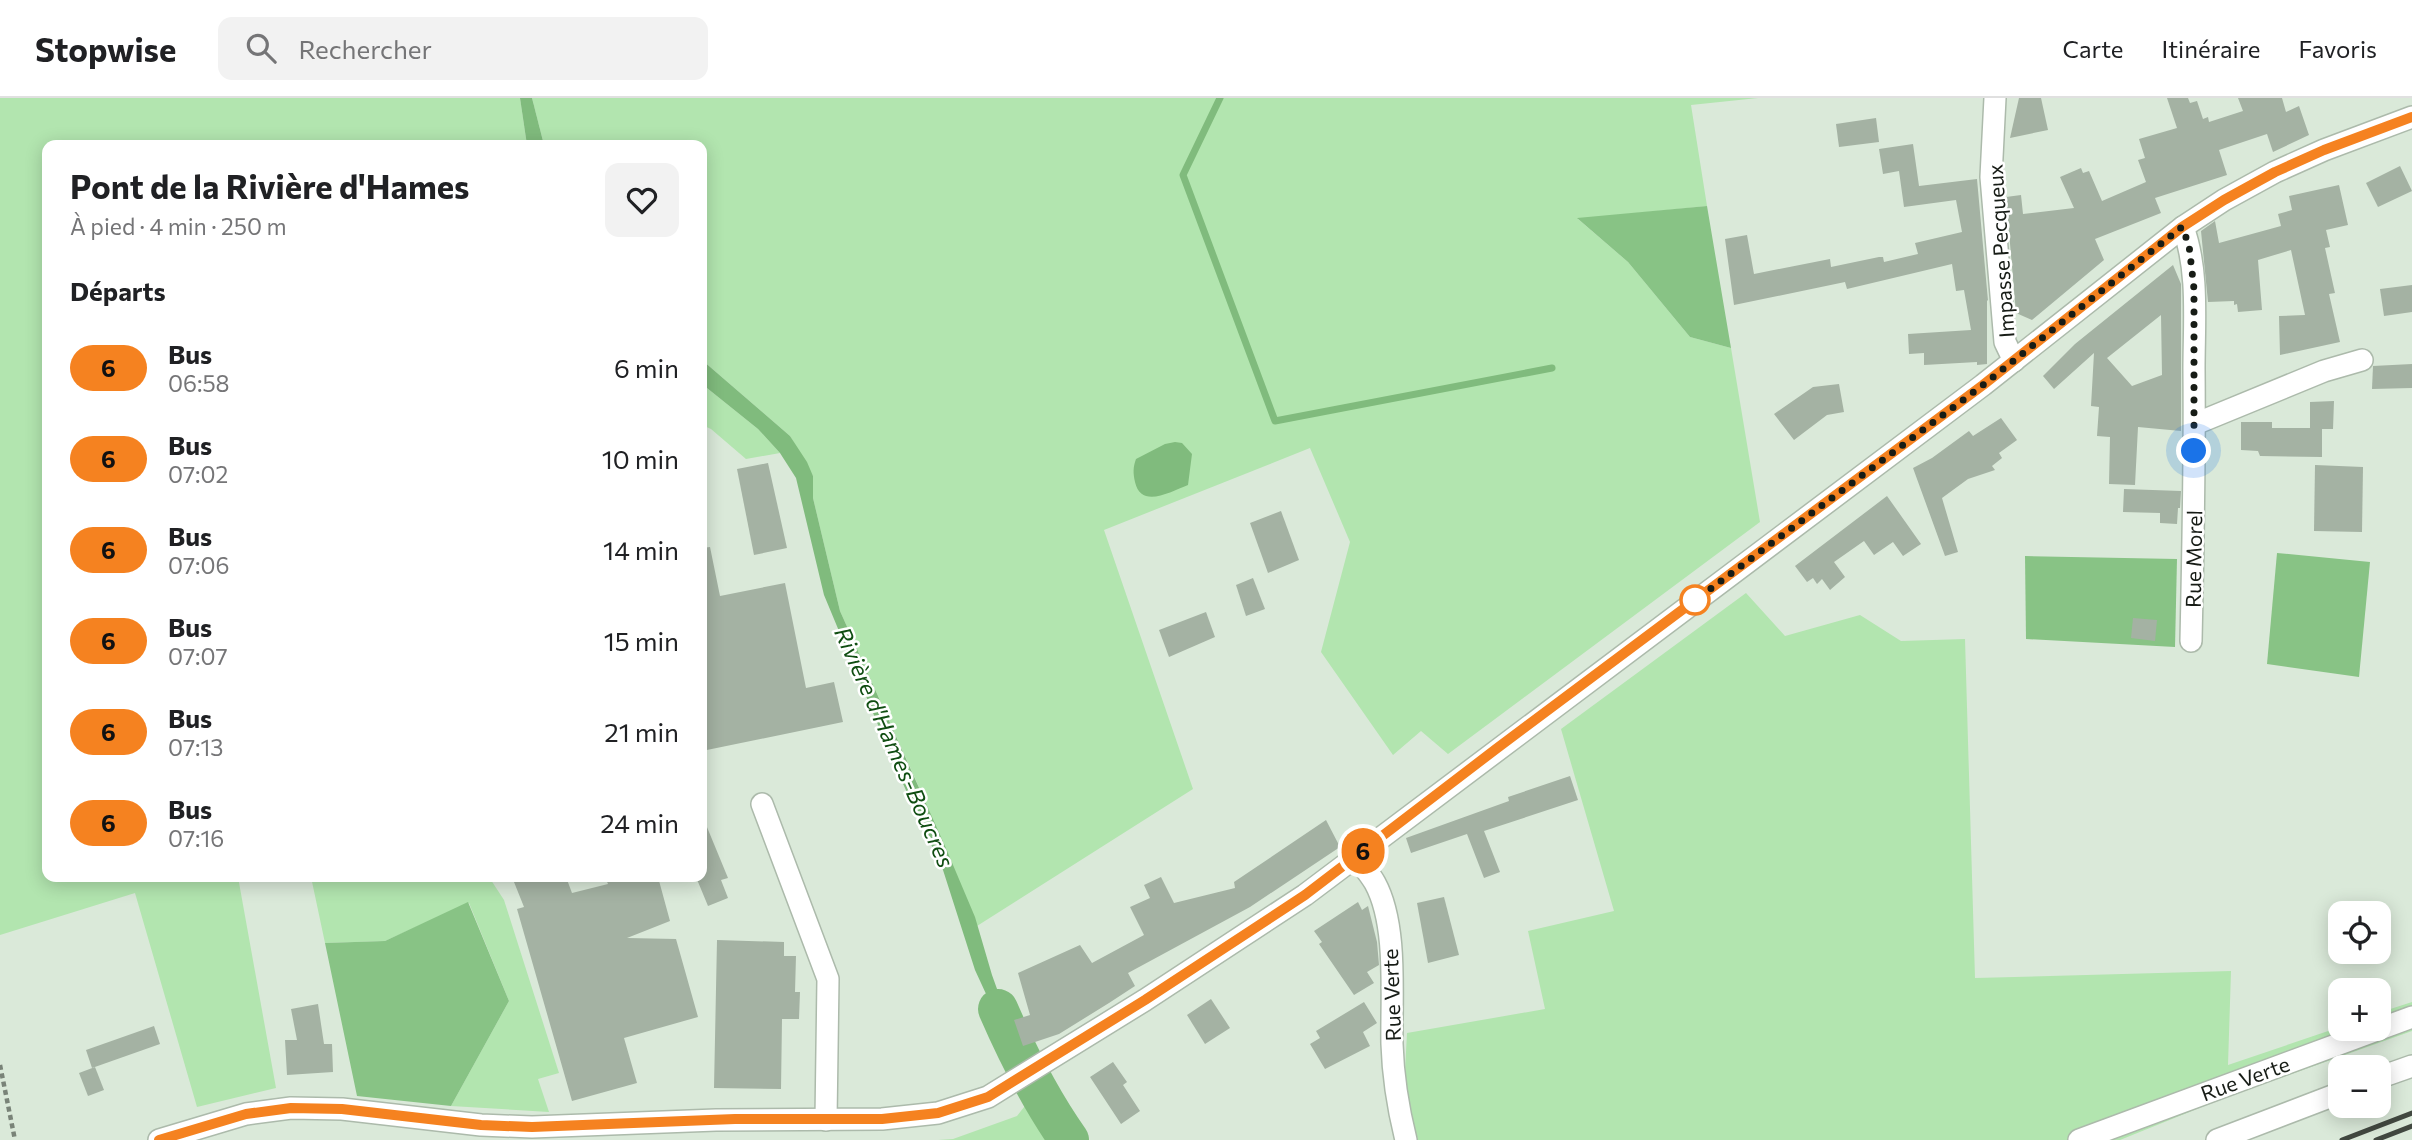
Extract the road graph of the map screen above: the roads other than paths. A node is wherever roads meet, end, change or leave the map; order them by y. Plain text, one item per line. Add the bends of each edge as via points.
1 (1996, 98) edge
2 (2412, 117) edge
3 (2182, 227) junction
4 (2014, 360) junction
5 (2362, 360) dead end
6 (2195, 424) junction
7 (2191, 641) dead end
8 (762, 804) dead end
9 (1356, 857) junction
10 (2412, 1017) edge
11 (2412, 1066) edge
12 (2391, 1074) edge
13 (2328, 1098) edge
14 (826, 1119) junction
15 (159, 1140) edge
16 (1406, 1140) edge
17 (2079, 1140) edge
18 (2217, 1140) edge

1 - 4 street, Impasse Pecqueux via 1991,177 2005,342
2 - 3 street via 2275,172
3 - 4 street
3 - 6 street, Rue Morel via 2194,289
4 - 9 street
5 - 6 street
6 - 7 street, Rue Morel
8 - 14 street via 828,979
9 - 14 street via 1305,895 1002,1090 938,1113
9 - 16 street, Rue Verte via 1375,882 1385,912 1391,957 1393,1065
10 - 17 street, Rue Verte
11 - 12 street
13 - 18 street
14 - 15 street via 496,1126 312,1108 246,1114

